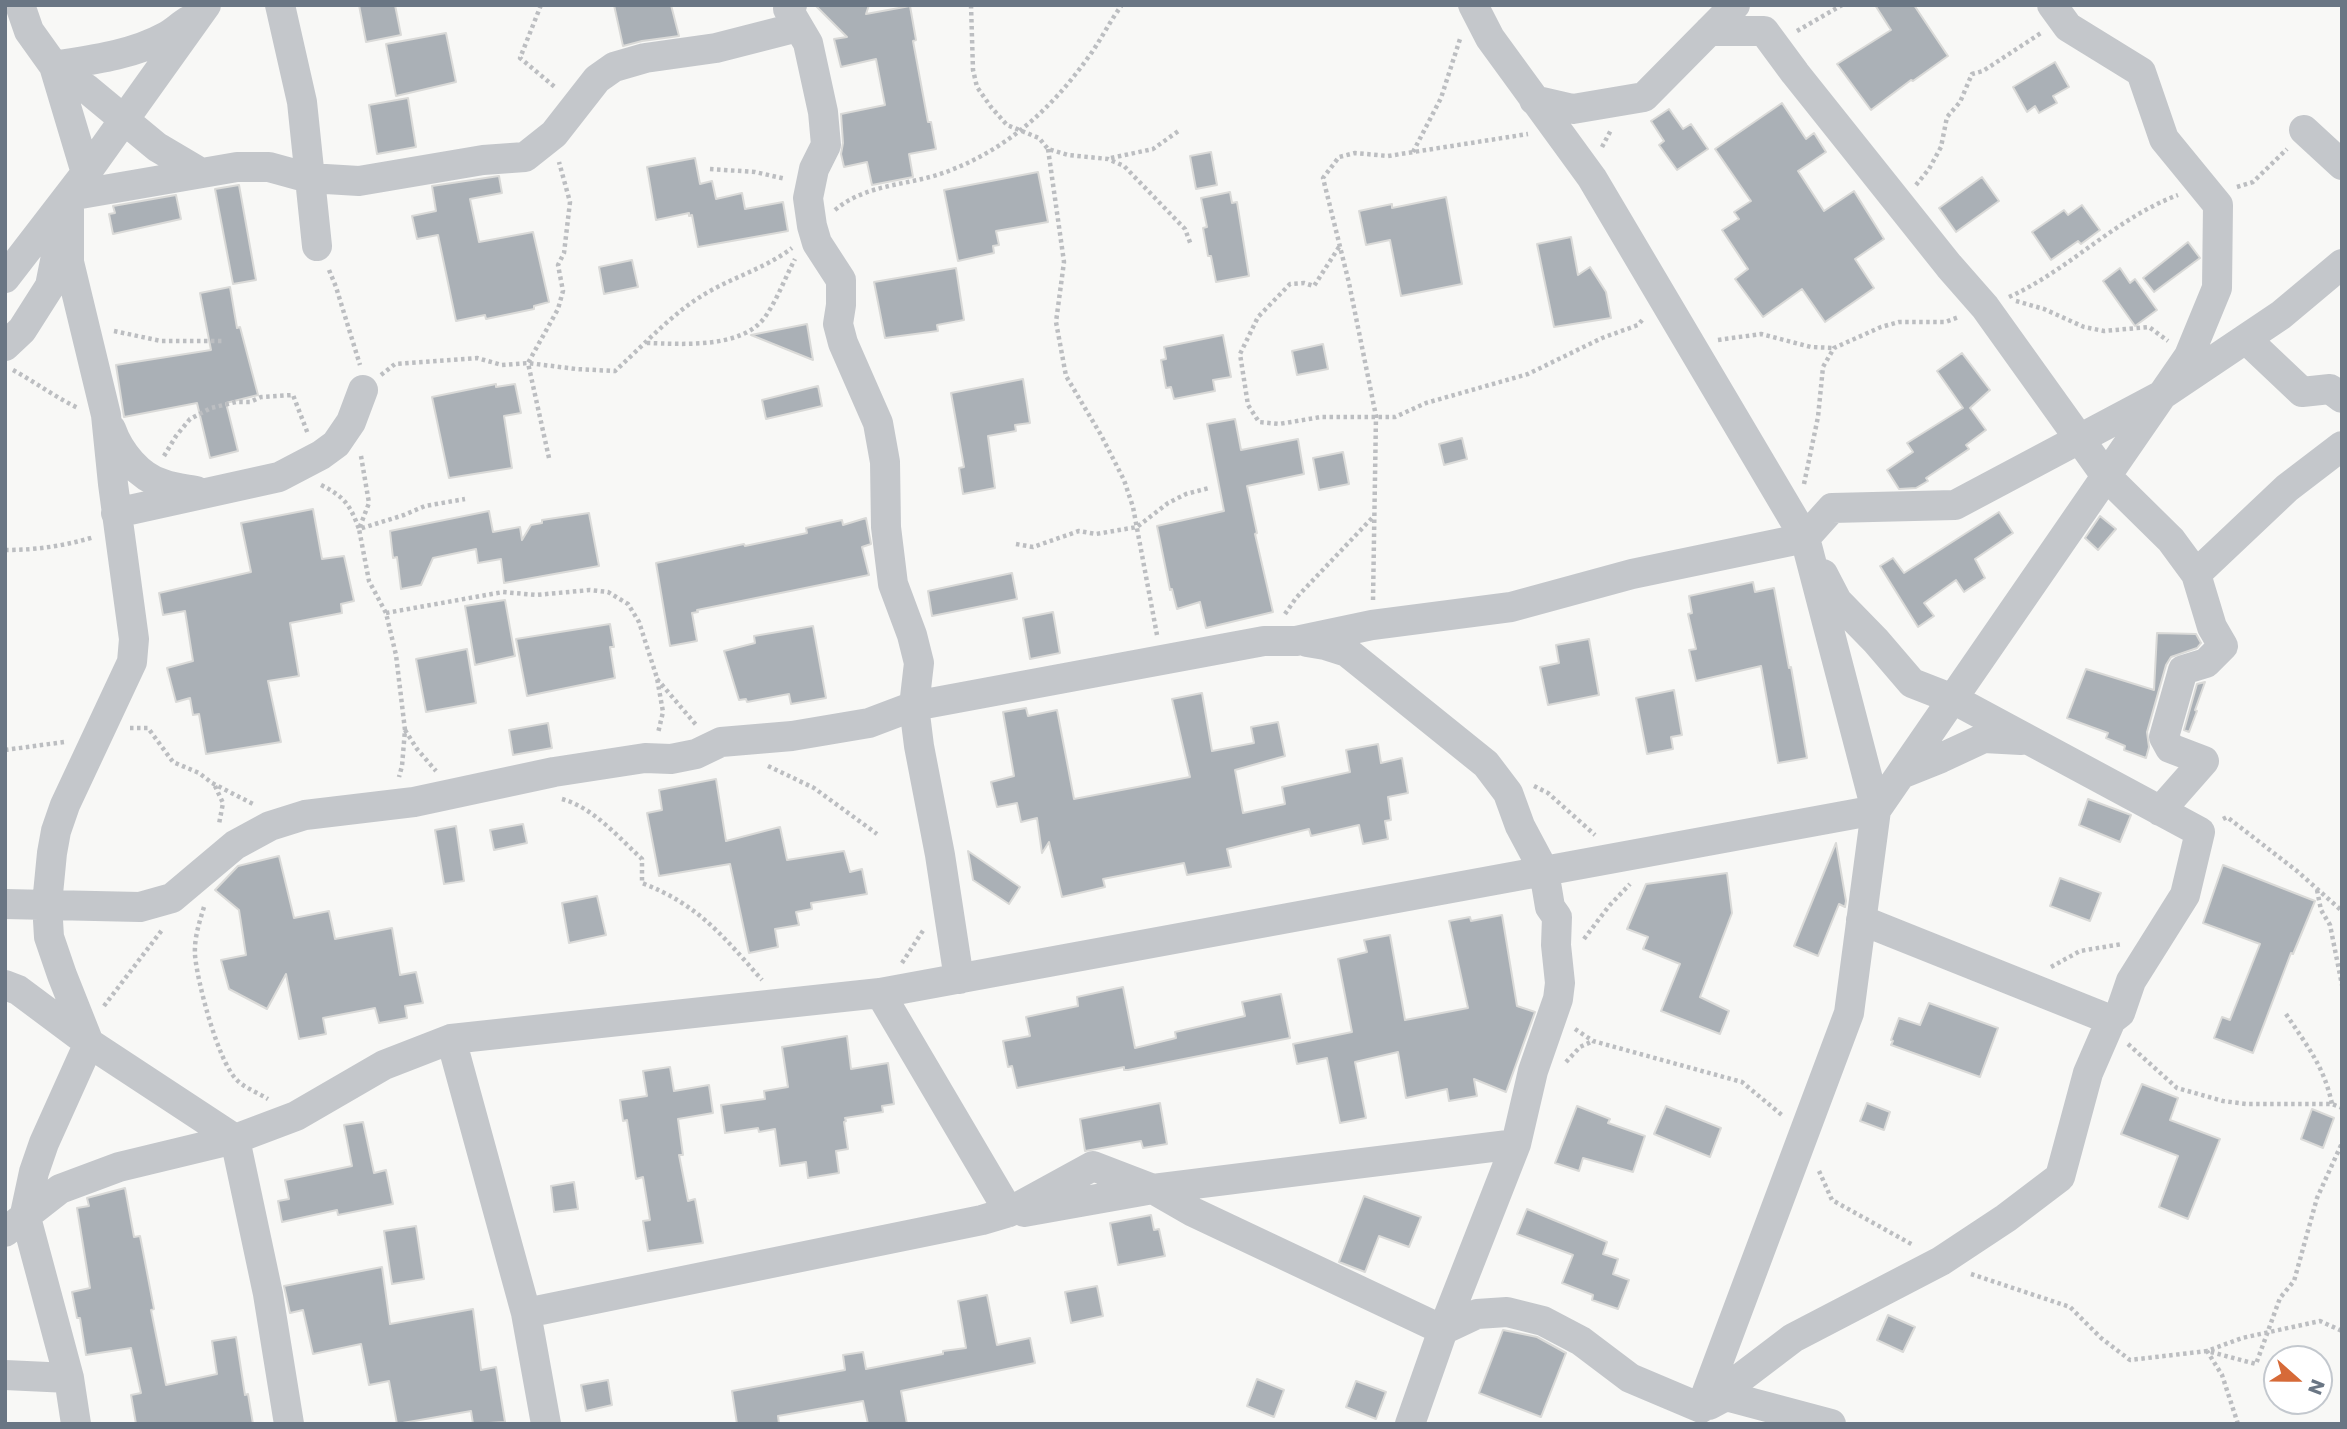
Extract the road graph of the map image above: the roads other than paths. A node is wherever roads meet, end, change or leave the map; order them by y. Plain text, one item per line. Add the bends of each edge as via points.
1 (20, 5) edge
2 (279, 5) edge
3 (1735, 5) edge
4 (203, 9) edge
5 (795, 16) edge
6 (2060, 16) edge
7 (1467, 18) edge
8 (1709, 31) junction
9 (54, 66) junction
10 (1534, 100) junction
11 (124, 121) junction
12 (2304, 130) road end
13 (2342, 165) edge
14 (201, 173) junction
15 (309, 178) junction
16 (78, 185) junction
17 (317, 246) road end
18 (2342, 264) edge
19 (5, 278) edge
20 (2246, 339) junction
21 (5, 346) edge
22 (363, 390) road end
23 (2162, 395) junction
24 (2342, 398) edge
25 (106, 415) junction
26 (2078, 438) junction
27 (2342, 446) edge
28 (2106, 476) junction
29 (203, 493) junction
30 (118, 521) junction
31 (1805, 538) junction
32 (2196, 574) junction
33 (1296, 641) junction
34 (1953, 699) junction
35 (914, 706) junction
36 (2029, 740) junction
37 (1901, 774) junction
38 (1877, 810) junction
39 (2160, 810) junction
40 (1544, 871) junction
41 (5, 904) edge
42 (47, 904) junction
43 (1861, 920) junction
44 (959, 979) junction
45 (5, 985) edge
46 (880, 993) junction
47 (2115, 1016) junction
48 (451, 1040) junction
49 (89, 1044) junction
50 (235, 1139) junction
51 (1516, 1144) junction
52 (1153, 1189) junction
53 (996, 1216) junction
54 (15, 1223) edge
55 (526, 1314) junction
56 (1443, 1330) junction
57 (5, 1374) edge
58 (69, 1378) junction
59 (1698, 1416) edge
60 (76, 1424) edge
61 (289, 1424) edge
62 (547, 1424) edge
63 (1410, 1424) edge
64 (1831, 1424) edge

1 - 9 street via 29,31
2 - 15 street via 302,102
3 - 8 street
4 - 9 street via 165,37 130,51
4 - 11 street
5 - 15 street via 716,48 614,67 597,79 554,134 525,156 359,181
5 - 35 street via 808,43 826,145 814,169 808,198 814,233 841,280 838,324 878,423 893,584 919,663
6 - 23 street via 2141,72 2164,139 2218,205 2217,288 2189,356
7 - 10 street via 1490,38
8 - 10 street via 1644,97 1573,109
8 - 26 street via 1765,31 1794,73 1985,307
9 - 11 street
9 - 16 street
10 - 31 street via 1592,178
11 - 14 street
11 - 16 street
12 - 13 street
14 - 15 street via 269,167
14 - 16 street
15 - 17 street
16 - 19 street
16 - 21 street via 50,286 22,330
16 - 25 street via 69,262
18 - 20 street
20 - 23 street
20 - 24 street via 2302,392 2330,389
22 - 29 street via 351,422 336,444 321,455 279,477
23 - 26 street
23 - 28 street
25 - 29 street via 127,458 151,479
25 - 30 street
26 - 28 street
26 - 31 street via 1955,505 1832,508
27 - 32 street via 2287,488
28 - 32 street via 2171,540
28 - 34 street
29 - 30 street
30 - 42 street via 134,639 132,662 56,831
31 - 33 street via 1633,574 1511,607 1373,625
31 - 34 street via 1837,601 1912,683
31 - 38 street
32 - 39 street via 2222,646 2206,663 2183,670 2164,737 2170,748 2204,761
33 - 35 street via 1264,641
33 - 40 street via 1347,652 1486,764 1508,793
34 - 36 street
34 - 37 street
35 - 42 street via 869,723 721,742 671,759 645,758 414,802 305,815 270,826 235,845 172,898 140,907
35 - 44 street
36 - 37 street via 1984,738
36 - 39 street
37 - 38 street
38 - 40 street via 1631,867
38 - 43 street
39 - 47 street via 2200,832 2185,895 2131,981
40 - 44 street
40 - 51 street via 1550,907 1557,917 1560,983
41 - 42 street
42 - 49 street via 50,937
43 - 47 street
43 - 59 street via 1849,1013
44 - 46 street
45 - 49 street
46 - 48 street
46 - 53 street
47 - 59 street via 2088,1073 2060,1177 1941,1261 1793,1339
48 - 50 street via 384,1065 296,1116
48 - 55 street
49 - 50 street
49 - 54 street via 44,1143
50 - 54 street via 118,1167 60,1189
50 - 61 street via 268,1294
51 - 52 street
51 - 56 street
52 - 53 street via 1093,1166
52 - 56 street
53 - 55 street
54 - 58 street
55 - 62 street
56 - 59 street via 1477,1314 1507,1312 1543,1321
56 - 63 street
57 - 58 street
58 - 60 street
59 - 64 street via 1727,1396

